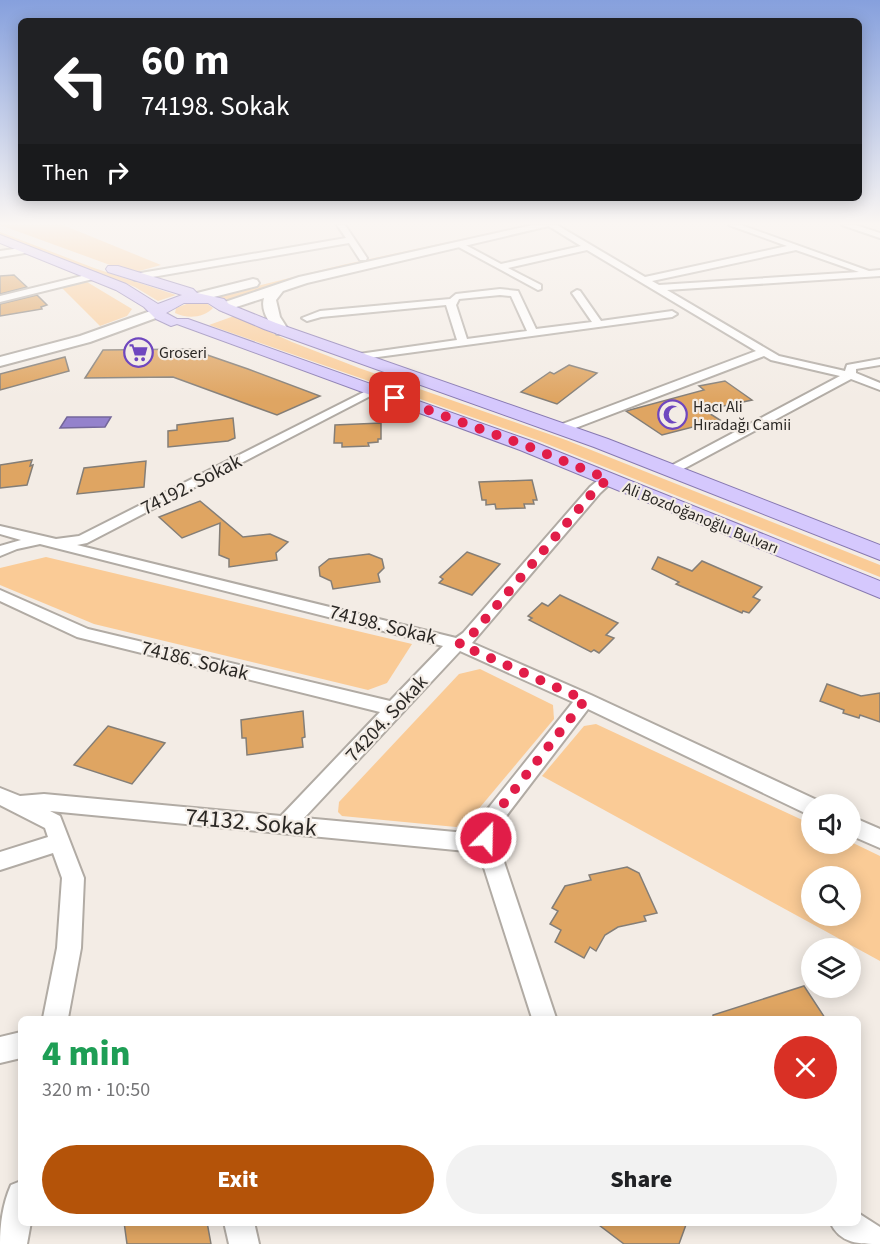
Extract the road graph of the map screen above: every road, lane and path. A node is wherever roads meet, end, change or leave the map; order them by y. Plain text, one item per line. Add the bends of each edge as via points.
1 (65, 283) edge
2 (111, 283) edge
3 (156, 283) edge
4 (257, 283) edge
5 (295, 283) edge
6 (531, 283) edge
7 (648, 283) edge
8 (735, 283) edge
9 (538, 287) dead end
10 (657, 288) junction
11 (278, 289) junction
12 (577, 293) dead end
13 (194, 298) junction
14 (0, 299) edge
15 (453, 302) junction
16 (224, 307) junction
17 (159, 312) junction
18 (672, 315) dead end
19 (307, 318) dead end
20 (183, 322) junction
21 (599, 324) junction
22 (282, 331) junction
23 (533, 333) junction
24 (85, 339) junction
25 (463, 343) junction
26 (764, 352) junction
27 (356, 357) junction
28 (0, 362) edge
29 (880, 362) edge
30 (850, 375) junction
31 (880, 387) edge
32 (374, 390) junction
33 (561, 429) junction
34 (672, 471) junction
35 (608, 479) junction
36 (0, 530) edge
37 (46, 542) junction
38 (0, 552) edge
39 (880, 553) edge
40 (880, 590) edge
41 (0, 595) edge
42 (459, 644) junction
43 (585, 700) junction
44 (395, 709) junction
45 (8, 800) edge
46 (801, 802) edge
47 (285, 825) junction
48 (861, 830) edge
49 (486, 838) junction
50 (880, 839) edge
51 (60, 842) junction
52 (0, 861) edge
53 (55, 1016) edge
54 (543, 1016) edge
55 (18, 1046) edge
56 (0, 1050) edge
57 (18, 1212) edge
58 (240, 1226) edge
59 (851, 1226) edge
60 (12, 1244) edge
61 (244, 1244) edge
62 (879, 1244) edge

1 - 14 street
2 - 17 main road
3 - 13 main road via 188,292
4 - 13 main road
5 - 11 main road
6 - 9 street
7 - 10 street
8 - 10 street
10 - 26 street
11 - 16 main road
11 - 22 main road via 269,300 270,315
12 - 21 street
13 - 16 main road, Ali Bozdoğanoğlu Bulvarı via 214,299
13 - 17 main road via 166,304
15 - 19 street
15 - 23 street via 456,297 515,293
15 - 25 street
16 - 20 main road via 213,317
16 - 22 main road, Ali Bozdoğanoğlu Bulvarı
17 - 20 main road, Ali Bozdoğanoğlu Bulvarı via 165,319
17 - 24 main road
18 - 21 street
20 - 24 main road
20 - 32 main road, Ali Bozdoğanoğlu Bulvarı
21 - 23 street
22 - 27 main road, Ali Bozdoğanoğlu Bulvarı
23 - 25 street
24 - 28 main road
25 - 27 street
26 - 30 street
26 - 33 street
27 - 33 main road, Ali Bozdoğanoğlu Bulvarı
29 - 30 street via 851,367
30 - 31 street
30 - 34 street
32 - 35 main road, Ali Bozdoğanoğlu Bulvarı
32 - 37 street, 74192. Sokak via 82,540
33 - 34 main road, Ali Bozdoğanoğlu Bulvarı
34 - 39 main road, Ali Bozdoğanoğlu Bulvarı
35 - 40 main road, Ali Bozdoğanoğlu Bulvarı
35 - 42 street, 74204. Sokak via 470,637
36 - 37 street, 74198. Sokak
37 - 38 street, 74192. Sokak via 14,545
37 - 42 street, 74198. Sokak
41 - 44 street, 74186. Sokak via 84,633
42 - 43 street, 74198. Sokak
42 - 44 street, 74204. Sokak
43 - 46 street, 74198. Sokak
43 - 49 street via 486,826
44 - 47 street, 74204. Sokak
45 - 47 street, 74132. Sokak
45 - 51 street via 53,822
47 - 49 street, 74132. Sokak via 466,842
48 - 50 street
49 - 54 street
51 - 52 street
51 - 53 street via 73,878 69,948
55 - 56 street
57 - 60 street
58 - 61 street
59 - 62 street

